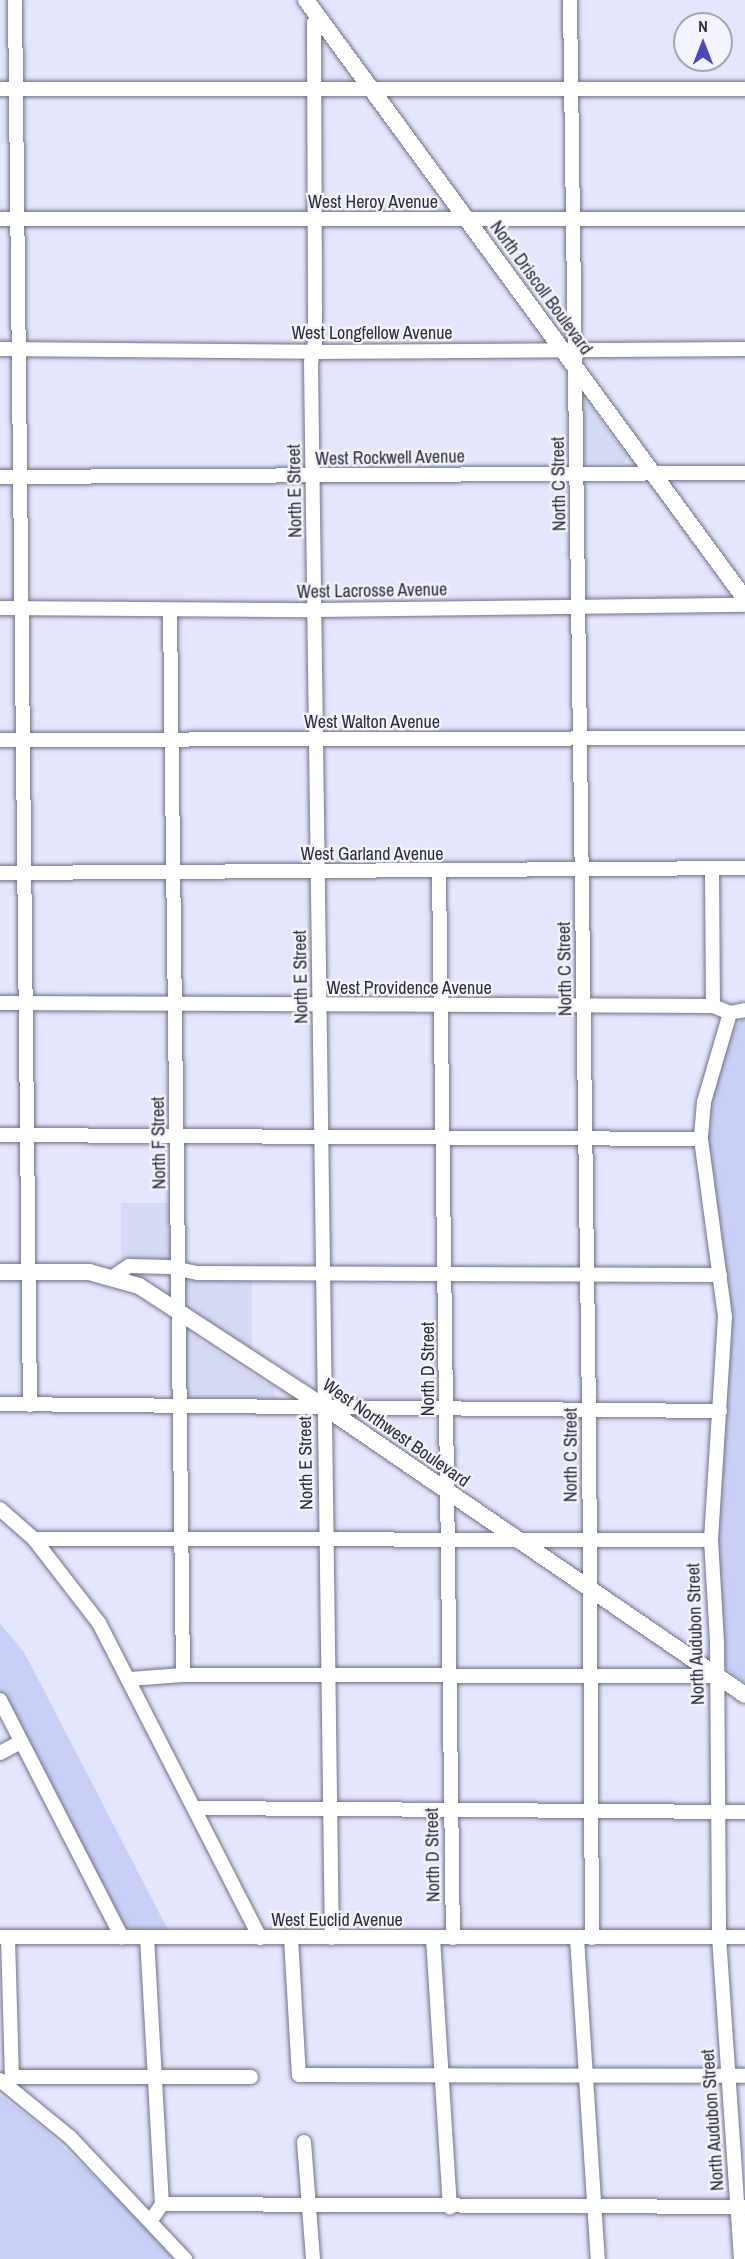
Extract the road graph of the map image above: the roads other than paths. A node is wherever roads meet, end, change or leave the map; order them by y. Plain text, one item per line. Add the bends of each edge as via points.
1 (15, 0) edge
2 (306, 0) edge
3 (570, 0) edge
4 (320, 18) junction
5 (0, 89) edge
6 (15, 89) junction
7 (313, 89) junction
8 (372, 89) junction
9 (571, 89) junction
10 (745, 89) edge
11 (0, 219) edge
12 (16, 219) junction
13 (314, 219) junction
14 (573, 219) junction
15 (745, 219) edge
16 (468, 220) junction
17 (0, 349) edge
18 (16, 349) junction
19 (745, 349) edge
20 (569, 350) junction
21 (314, 352) junction
22 (575, 368) junction
23 (745, 473) edge
24 (653, 474) junction
25 (577, 475) junction
26 (0, 477) edge
27 (18, 477) junction
28 (314, 477) junction
29 (745, 599) edge
30 (745, 605) edge
31 (580, 607) junction
32 (0, 608) edge
33 (20, 608) junction
34 (170, 610) junction
35 (315, 610) junction
36 (745, 738) edge
37 (579, 739) junction
38 (0, 740) edge
39 (22, 740) junction
40 (171, 741) junction
41 (317, 741) junction
42 (712, 868) junction
43 (745, 868) edge
44 (582, 870) junction
45 (439, 872) junction
46 (0, 873) edge
47 (23, 873) junction
48 (173, 873) junction
49 (318, 873) junction
50 (0, 1003) edge
51 (24, 1003) junction
52 (176, 1004) junction
53 (319, 1005) junction
54 (441, 1006) junction
55 (584, 1006) junction
56 (713, 1006) junction
57 (745, 1010) edge
58 (730, 1013) junction
59 (0, 1135) edge
60 (27, 1135) junction
61 (177, 1135) junction
62 (321, 1137) junction
63 (443, 1138) junction
64 (585, 1138) junction
65 (701, 1139) junction
66 (178, 1270) junction
67 (0, 1272) edge
68 (28, 1272) junction
69 (323, 1274) junction
70 (445, 1274) junction
71 (587, 1275) junction
72 (720, 1275) junction
73 (114, 1276) junction
74 (178, 1310) junction
75 (0, 1404) edge
76 (30, 1405) junction
77 (180, 1405) junction
78 (323, 1406) junction
79 (446, 1407) junction
80 (589, 1407) junction
81 (720, 1411) junction
82 (446, 1492) junction
83 (0, 1509) edge
84 (180, 1537) junction
85 (325, 1538) junction
86 (446, 1538) junction
87 (514, 1538) junction
88 (34, 1539) junction
89 (589, 1540) junction
90 (711, 1540) junction
91 (589, 1589) junction
92 (183, 1675) junction
93 (448, 1675) junction
94 (329, 1676) junction
95 (590, 1676) junction
96 (717, 1676) junction
97 (130, 1679) junction
98 (745, 1695) edge
99 (0, 1700) edge
100 (21, 1742) junction
101 (0, 1753) edge
102 (196, 1808) junction
103 (328, 1809) junction
104 (450, 1810) junction
105 (591, 1811) junction
106 (717, 1812) junction
107 (745, 1812) edge
108 (4, 1937) edge
109 (122, 1937) junction
110 (147, 1937) junction
111 (719, 1937) junction
112 (745, 1937) edge
113 (260, 1938) junction
114 (291, 1938) junction
115 (332, 1938) junction
116 (434, 1938) junction
117 (453, 1938) junction
118 (577, 1938) junction
119 (592, 1938) junction
120 (155, 2076) junction
121 (442, 2076) junction
122 (586, 2076) junction
123 (728, 2076) junction
124 (745, 2076) edge
125 (251, 2077) dead end
126 (6, 2081) edge
127 (304, 2142) dead end
128 (162, 2204) junction
129 (308, 2205) junction
130 (450, 2207) junction
131 (741, 2207) edge
132 (595, 2208) junction
133 (151, 2220) junction
134 (185, 2259) edge
135 (313, 2259) edge
136 (598, 2259) edge
137 (741, 2259) edge

1 - 6 street
2 - 4 main road, North Driscoll Boulevard
3 - 9 street
4 - 7 street, North E Street via 314,23
4 - 8 main road, North Driscoll Boulevard
5 - 6 street
6 - 7 street
6 - 12 street
7 - 8 street
7 - 13 street, North E Street
8 - 9 street
8 - 16 main road, North Driscoll Boulevard
9 - 10 street
9 - 14 street
11 - 12 street, West Heroy Avenue
12 - 13 street, West Heroy Avenue
12 - 18 street
13 - 16 street, West Heroy Avenue
13 - 21 street, North E Street
14 - 15 street, West Heroy Avenue
14 - 16 street, West Heroy Avenue
14 - 20 street
16 - 20 main road, North Driscoll Boulevard
17 - 18 street, West Longfellow Avenue
18 - 21 street, West Longfellow Avenue
18 - 27 street
19 - 20 street, West Longfellow Avenue
20 - 21 street, West Longfellow Avenue
20 - 22 main road, North Driscoll Boulevard
21 - 28 street, North E Street
22 - 24 main road, North Driscoll Boulevard
22 - 25 street, North C Street
23 - 24 street, West Rockwell Avenue
24 - 25 street, West Rockwell Avenue
24 - 29 main road, North Driscoll Boulevard
25 - 28 street, West Rockwell Avenue
25 - 31 street, North C Street
26 - 27 street, West Rockwell Avenue
27 - 28 street, West Rockwell Avenue
27 - 33 street
28 - 35 street, North E Street
30 - 31 street, West Lacrosse Avenue
31 - 35 street, West Lacrosse Avenue
31 - 37 street, North C Street
32 - 33 street, West Lacrosse Avenue
33 - 34 street, West Lacrosse Avenue
33 - 39 street
34 - 35 street, West Lacrosse Avenue
34 - 40 street, North F Street
35 - 41 street, North E Street
36 - 37 street, West Walton Avenue
37 - 41 street, West Walton Avenue
37 - 44 street, North C Street
38 - 39 street, West Walton Avenue
39 - 40 street, West Walton Avenue
39 - 47 street
40 - 41 street, West Walton Avenue
40 - 48 street, North F Street
41 - 49 street, North E Street
42 - 43 street, West Garland Avenue
42 - 44 street, West Garland Avenue
42 - 56 street
44 - 45 street, West Garland Avenue
44 - 55 street, North C Street
45 - 49 street, West Garland Avenue
45 - 54 street, North D Street
46 - 47 street, West Garland Avenue
47 - 48 street, West Garland Avenue
47 - 51 street
48 - 49 street, West Garland Avenue
48 - 52 street, North F Street
49 - 53 street, North E Street
50 - 51 street, West Providence Avenue
51 - 52 street, West Providence Avenue
51 - 60 street
52 - 53 street, West Providence Avenue
52 - 61 street, North F Street
53 - 54 street, West Providence Avenue
53 - 62 street, North E Street
54 - 55 street, West Providence Avenue
54 - 63 street, North D Street
55 - 56 street, West Providence Avenue
55 - 64 street, North C Street
56 - 58 street, West Providence Avenue
57 - 58 street
58 - 65 street, North Audubon Street via 704,1102
59 - 60 street
60 - 61 street
60 - 68 street
61 - 62 street
61 - 66 street, North F Street
62 - 63 street
62 - 69 street, North E Street
63 - 64 street
63 - 70 street, North D Street
64 - 65 street
64 - 71 street, North C Street
65 - 72 street, North Audubon Street
66 - 69 street
66 - 73 street via 129,1266
66 - 74 street, North F Street
67 - 68 main road, West Northwest Boulevard
68 - 73 main road, West Northwest Boulevard
68 - 76 street
69 - 70 street
69 - 78 street, North E Street
70 - 71 street
70 - 79 street, North D Street
71 - 72 street
71 - 80 street, North C Street
72 - 81 street, North Audubon Street via 725,1317
73 - 74 main road, West Northwest Boulevard
74 - 77 street, North F Street
74 - 78 main road, West Northwest Boulevard
75 - 76 street
76 - 77 street
77 - 78 street
77 - 84 street, North F Street
78 - 79 street
78 - 82 main road, West Northwest Boulevard
78 - 85 street, North E Street
79 - 80 street
79 - 82 street, North D Street
80 - 81 street
80 - 89 street, North C Street
81 - 90 street, North Audubon Street
82 - 86 street, North D Street
82 - 87 main road, West Northwest Boulevard
83 - 88 street
84 - 85 street
84 - 88 street
84 - 92 street, North F Street
85 - 86 street
85 - 94 street, North E Street
86 - 87 street
86 - 93 street, North D Street
87 - 89 street
87 - 91 main road, West Northwest Boulevard
88 - 97 street via 99,1623
89 - 90 street
89 - 91 street, North C Street
90 - 96 street, North Audubon Street
91 - 95 street, North C Street
91 - 96 main road, West Northwest Boulevard
92 - 94 street
92 - 97 street
93 - 94 street
93 - 95 street
93 - 104 street, North D Street
94 - 103 street, North E Street
95 - 96 street
95 - 105 street, North C Street
96 - 98 main road, West Northwest Boulevard
96 - 106 street, North Audubon Street
97 - 102 street
99 - 100 street
100 - 101 street
100 - 109 street
102 - 103 street
102 - 113 street
103 - 104 street
103 - 115 street, North E Street
104 - 105 street
104 - 117 street, North D Street
105 - 106 street
105 - 119 street, North C Street
106 - 107 street
106 - 111 street, North Audubon Street
108 - 109 street, West Euclid Avenue
108 - 126 street
109 - 110 street, West Euclid Avenue
110 - 113 street, West Euclid Avenue
110 - 120 street
111 - 112 street, West Euclid Avenue
111 - 119 street, West Euclid Avenue
111 - 123 street, North Audubon Street
113 - 114 street, West Euclid Avenue
114 - 115 street, West Euclid Avenue
114 - 121 street via 299,2075
115 - 116 street, West Euclid Avenue
116 - 117 street, West Euclid Avenue
116 - 121 street
117 - 118 street, West Euclid Avenue
118 - 119 street, West Euclid Avenue
118 - 122 street
120 - 125 street
120 - 126 street
120 - 128 street
121 - 122 street
121 - 130 street
122 - 123 street
122 - 132 street
123 - 124 street
123 - 131 street, North Audubon Street
126 - 133 street via 70,2137
127 - 129 street
128 - 129 street
128 - 133 street
129 - 130 street
129 - 135 street
130 - 132 street
131 - 132 street
131 - 137 street, North Audubon Street
132 - 136 street
133 - 134 street

